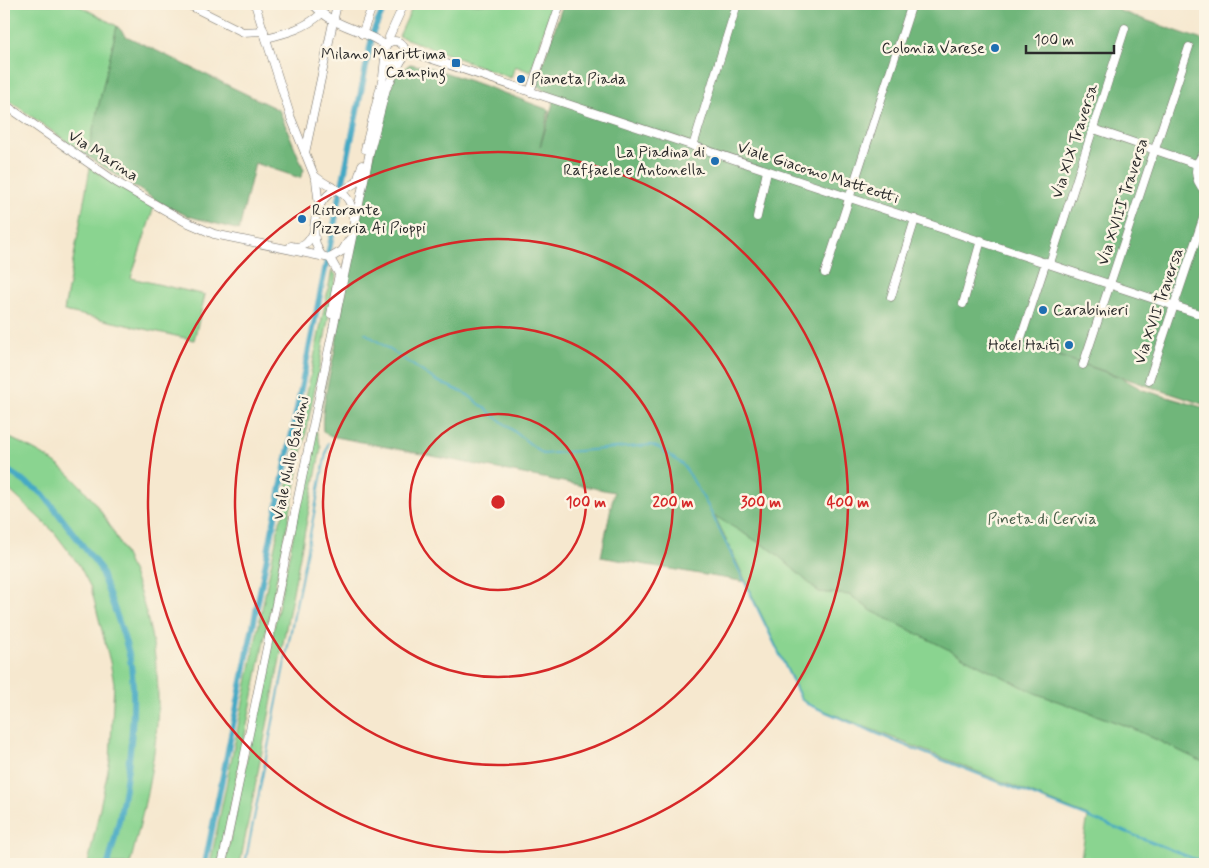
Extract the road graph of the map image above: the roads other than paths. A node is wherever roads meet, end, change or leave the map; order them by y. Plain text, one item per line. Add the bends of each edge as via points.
1 (187, 4) edge
2 (255, 4) edge
3 (313, 4) edge
4 (319, 4) edge
5 (327, 4) edge
6 (337, 4) edge
7 (373, 4) edge
8 (404, 4) edge
9 (560, 4) edge
10 (737, 4) edge
11 (912, 4) edge
12 (322, 13) junction
13 (334, 23) junction
14 (1125, 28) dead end
15 (265, 35) junction
16 (363, 35) junction
17 (388, 44) junction
18 (1189, 47) dead end
19 (403, 56) junction
20 (385, 58) junction
21 (530, 92) junction
22 (4, 104) edge
23 (312, 115) junction
24 (291, 118) junction
25 (1094, 129) junction
26 (693, 146) junction
27 (1155, 150) junction
28 (1205, 152) edge
29 (304, 155) junction
30 (1196, 164) junction
31 (768, 171) junction
32 (314, 174) junction
33 (339, 190) junction
34 (1205, 191) edge
35 (850, 199) junction
36 (319, 206) junction
37 (1205, 213) edge
38 (757, 217) dead end
39 (915, 219) junction
40 (192, 225) junction
41 (354, 228) junction
42 (314, 232) junction
43 (981, 240) junction
44 (326, 257) junction
45 (1048, 262) junction
46 (824, 274) dead end
47 (1111, 283) junction
48 (891, 297) dead end
49 (963, 304) dead end
50 (1174, 306) junction
51 (1205, 316) edge
52 (1020, 341) dead end
53 (324, 365) junction
54 (1083, 365) dead end
55 (1149, 380) dead end
56 (222, 864) edge

1 - 15 street via 243,32
2 - 15 street
3 - 12 street
4 - 5 street
6 - 13 street
7 - 16 street
8 - 17 street
9 - 21 street
10 - 26 street
11 - 35 street
12 - 13 street
12 - 15 street via 294,31
13 - 16 street
13 - 23 street
14 - 25 street, Via XIX Traversa
15 - 24 street
16 - 17 street
17 - 19 street via 398,42
17 - 20 street
18 - 27 street, Via XVIII Traversa
19 - 20 street via 390,62
19 - 21 street, Viale Giacomo Matteotti via 423,57
19 - 41 street, Viale Nullo Baldini via 386,90
20 - 33 street via 360,173 354,186
21 - 26 street, Viale Giacomo Matteotti
22 - 40 street, Via Marina via 116,182
23 - 24 street via 302,124
23 - 29 street
24 - 29 street
25 - 27 street
25 - 45 street, Via XIX Traversa
26 - 31 street, Viale Giacomo Matteotti
27 - 30 street
27 - 47 street, Via XVIII Traversa
28 - 30 street
29 - 32 street
30 - 34 street via 1198,181
31 - 35 street, Viale Giacomo Matteotti
31 - 38 street
32 - 33 street
32 - 36 street
33 - 36 street via 326,196
33 - 41 street via 351,202
35 - 39 street, Viale Giacomo Matteotti
35 - 46 street
36 - 42 street
37 - 50 street, Via XVII Traversa
39 - 43 street, Viale Giacomo Matteotti
39 - 48 street
40 - 42 street, Via Marina via 298,248 305,245
40 - 44 street, Via Marina via 214,234
41 - 44 street via 342,252
41 - 53 street, Viale Nullo Baldini
42 - 44 street via 315,246
43 - 45 street, Viale Giacomo Matteotti
43 - 49 street
44 - 53 street via 339,274
45 - 47 street, Viale Giacomo Matteotti
45 - 52 street, Via XIX Traversa
47 - 50 street, Viale Giacomo Matteotti
47 - 54 street, Via XVIII Traversa
50 - 51 street, Viale Giacomo Matteotti
50 - 55 street, Via XVII Traversa
53 - 56 street, Viale Nullo Baldini

